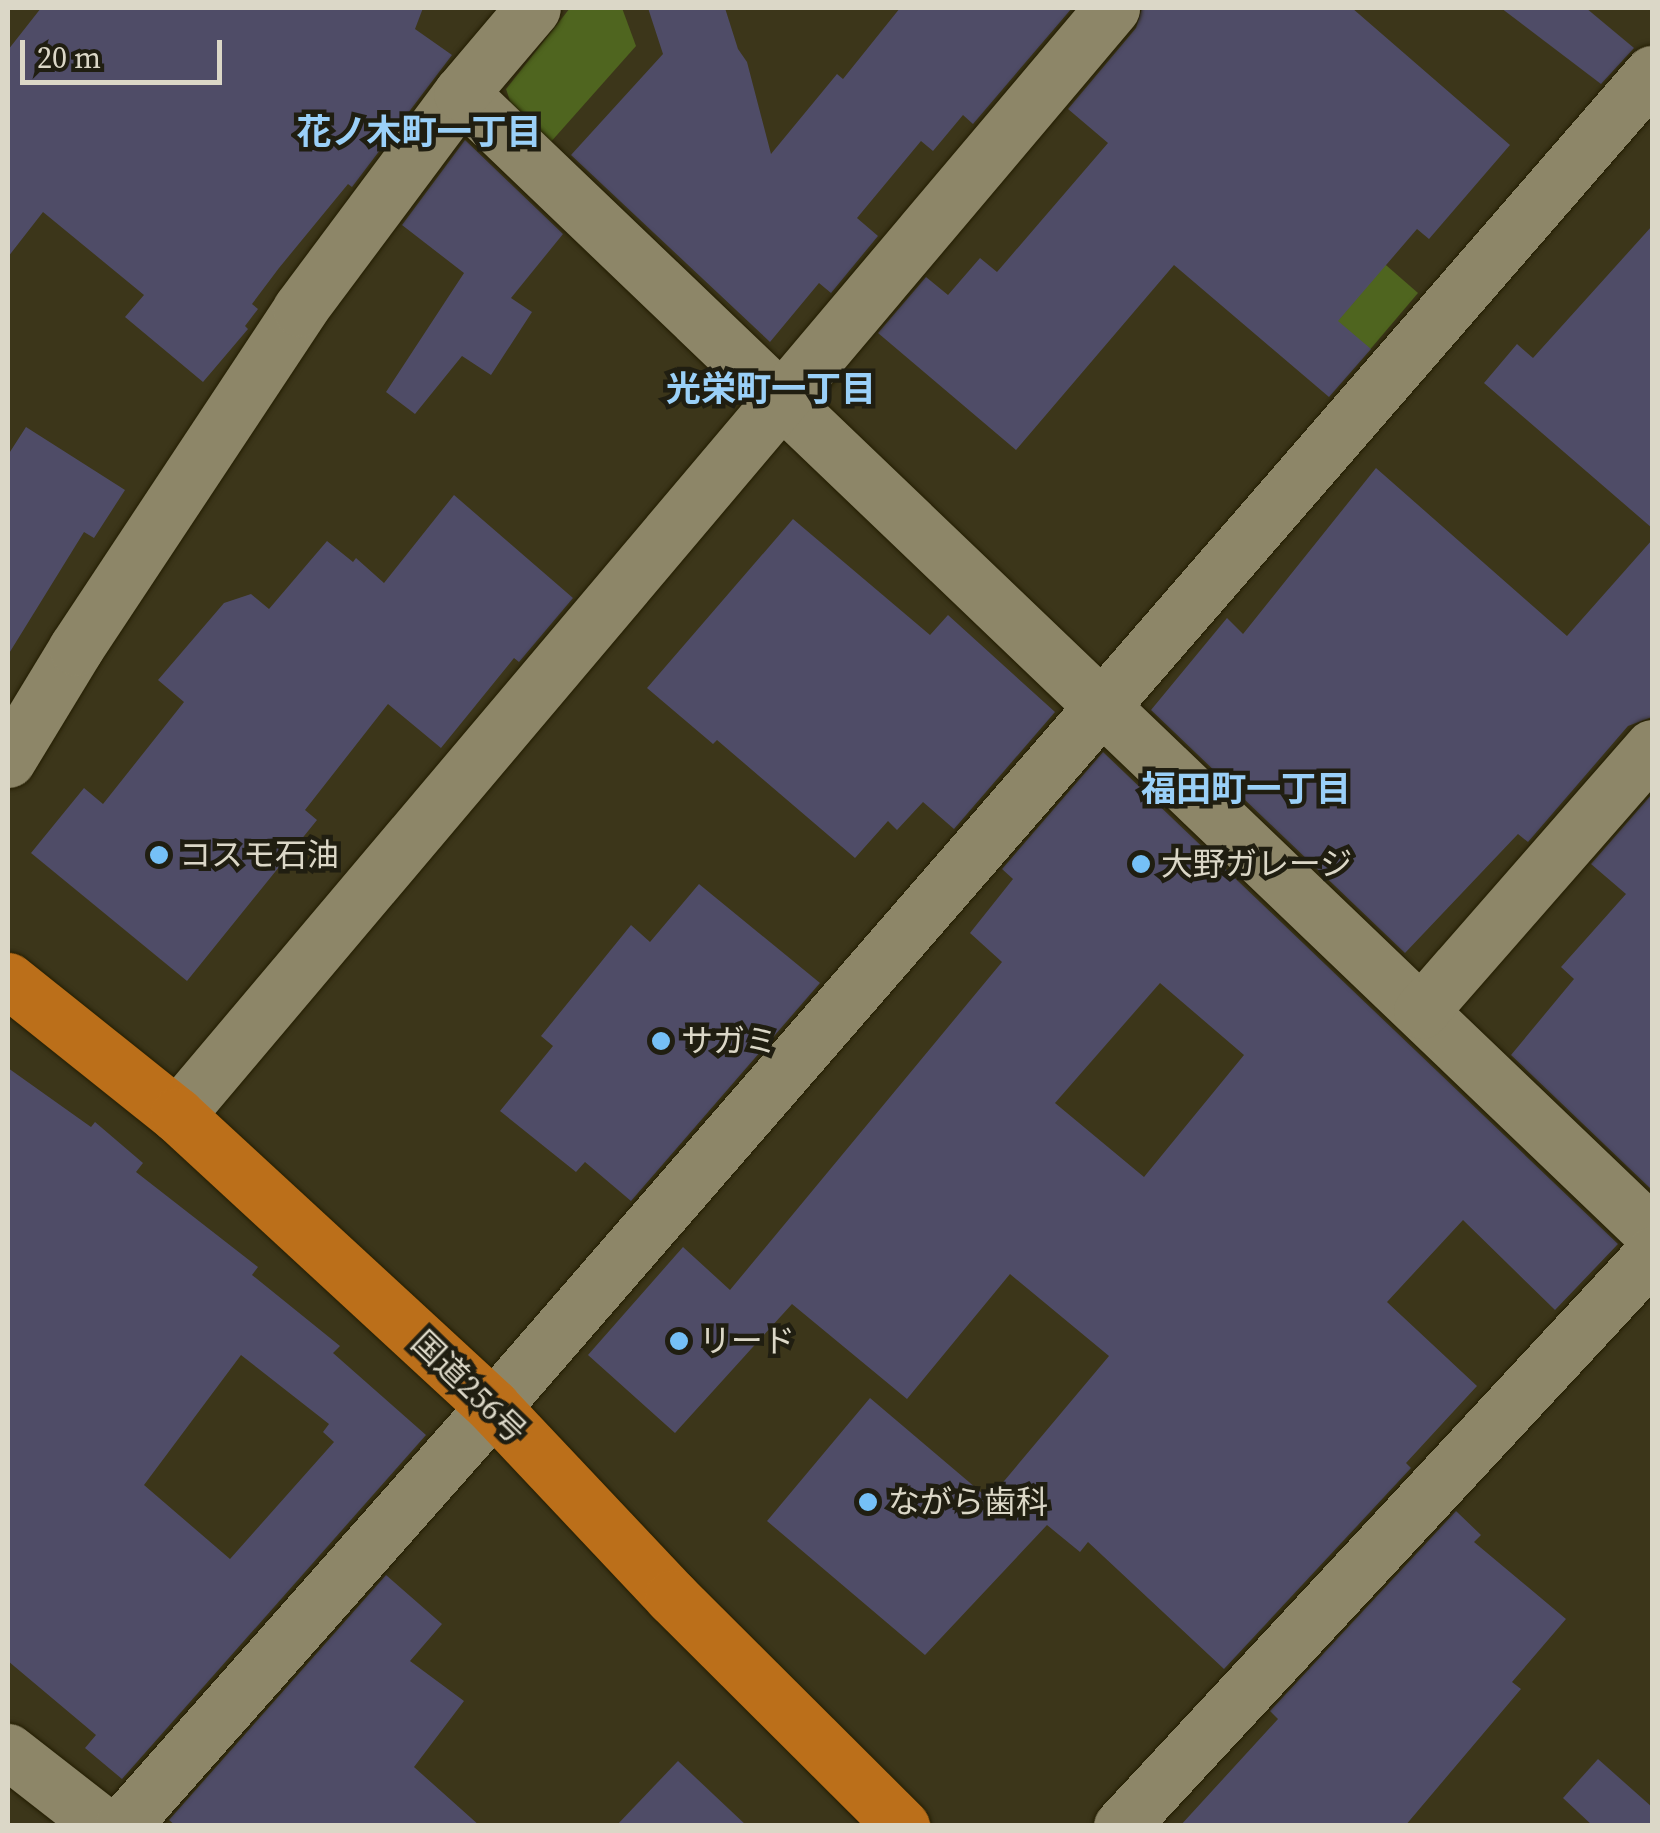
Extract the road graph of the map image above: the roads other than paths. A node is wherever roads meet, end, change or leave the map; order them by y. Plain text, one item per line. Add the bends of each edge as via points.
1 (533, 8) edge
2 (1112, 8) edge
3 (1652, 74) edge
4 (461, 94) junction
5 (781, 398) junction
6 (1101, 706) junction
7 (1652, 747) edge
8 (8, 760) edge
9 (8, 980) edge
10 (1421, 1011) junction
11 (177, 1115) junction
12 (1652, 1233) edge
13 (1652, 1254) edge
14 (494, 1407) junction
15 (8, 1751) edge
16 (104, 1826) edge
17 (122, 1826) edge
18 (902, 1826) edge
19 (1120, 1826) edge

1 - 4 street
2 - 5 street
3 - 6 street
4 - 5 street
4 - 8 street via 300,309
5 - 6 street
5 - 11 street
6 - 10 street
6 - 14 street
7 - 10 street
9 - 11 highway, 国道256号
10 - 12 street
11 - 14 highway, 国道256号
13 - 19 street
14 - 17 street
14 - 18 highway, 国道256号 via 672,1597
15 - 16 street

